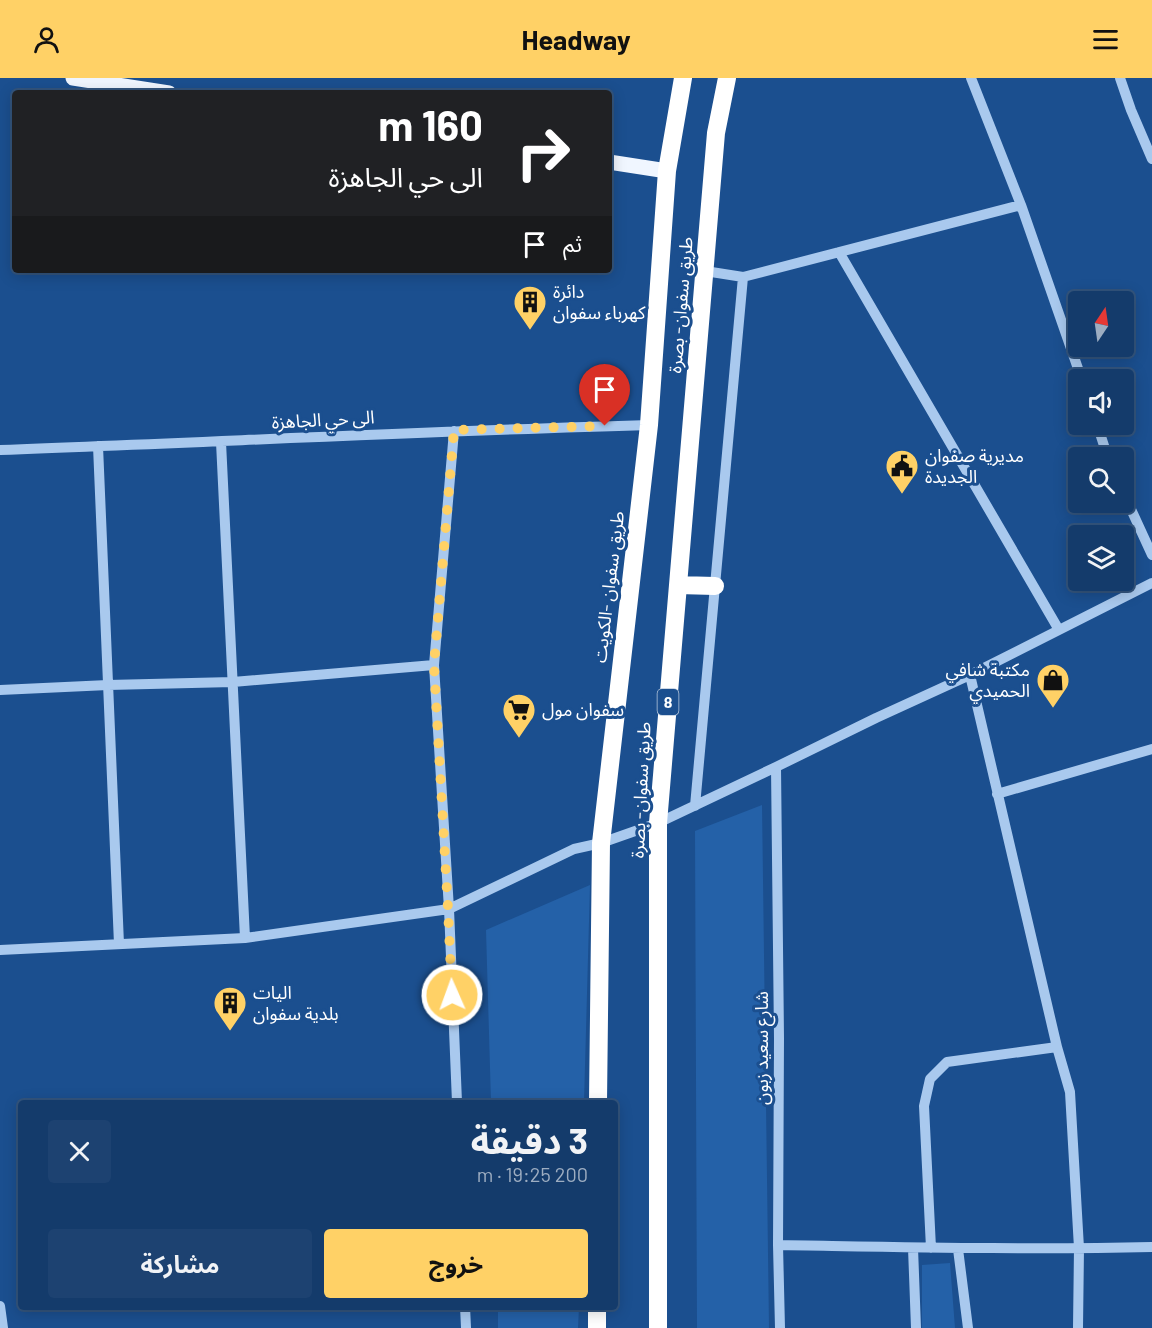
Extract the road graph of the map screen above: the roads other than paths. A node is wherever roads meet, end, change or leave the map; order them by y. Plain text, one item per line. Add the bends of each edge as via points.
1 (73, 78) edge
2 (682, 78) edge
3 (727, 78) edge
4 (971, 78) edge
5 (1120, 78) edge
6 (150, 90) edge
7 (1152, 159) edge
8 (612, 162) edge
9 (667, 171) junction
10 (1021, 205) junction
11 (839, 252) junction
12 (705, 271) junction
13 (743, 277) junction
14 (1078, 369) edge
15 (649, 425) junction
16 (454, 430) junction
17 (221, 442) junction
18 (98, 446) junction
19 (0, 450) edge
20 (1133, 513) edge
21 (1152, 555) edge
22 (1152, 583) edge
23 (678, 585) junction
24 (715, 586) junction
25 (1059, 630) junction
26 (434, 665) junction
27 (969, 675) junction
28 (233, 682) junction
29 (108, 685) junction
30 (0, 690) edge
31 (1152, 749) edge
32 (777, 767) junction
33 (998, 794) junction
34 (695, 806) junction
35 (658, 823) junction
36 (601, 843) junction
37 (448, 909) junction
38 (245, 938) junction
39 (119, 944) junction
40 (0, 950) edge
41 (1058, 1047) junction
42 (457, 1100) edge
43 (598, 1100) edge
44 (778, 1245) junction
45 (1152, 1246) edge
46 (913, 1248) junction
47 (931, 1248) junction
48 (1079, 1248) junction
49 (958, 1249) junction
50 (0, 1306) edge
51 (465, 1310) edge
52 (597, 1310) edge
53 (3, 1328) edge
54 (466, 1328) edge
55 (597, 1328) edge
56 (658, 1328) edge
57 (780, 1328) edge
58 (916, 1328) edge
59 (968, 1328) edge
60 (1078, 1328) edge

1 - 6 main road
2 - 9 highway, طريق سفوان -الكويت
3 - 12 highway, طريق سفوان- بصرة / 8 via 716,133
4 - 10 street
5 - 7 street
8 - 9 main road
9 - 15 highway, طريق سفوان -الكويت
10 - 11 street
10 - 14 street
11 - 13 street
11 - 25 street
12 - 13 street
12 - 23 highway, طريق سفوان- بصرة / 8
13 - 24 street
15 - 16 street, الى حي الجاهزة
15 - 36 highway, طريق سفوان -الكويت
16 - 17 street, الى حي الجاهزة
16 - 26 street
17 - 18 street, الى حي الجاهزة
17 - 28 street
18 - 19 street, الى حي الجاهزة
18 - 29 street
20 - 21 street
22 - 25 street
23 - 24 highway
23 - 35 highway, طريق سفوان- بصرة / 8
24 - 34 street
25 - 27 street
26 - 28 street
26 - 37 street
27 - 32 street
27 - 33 street
28 - 29 street
28 - 38 street
29 - 30 street
29 - 39 street
31 - 33 street
32 - 34 street
32 - 44 street, شارع سعيد زبون
33 - 41 street
34 - 35 street
35 - 36 street
35 - 56 highway, طريق سفوان- بصرة / 8
36 - 37 street via 574,849
36 - 43 highway, طريق سفوان -الكويت
37 - 38 street
37 - 42 street
38 - 39 street
39 - 40 street
41 - 47 street via 947,1062 930,1079 924,1106
41 - 48 street via 1070,1092
44 - 46 street
44 - 57 street, شارع سعيد زبون
45 - 48 street
46 - 47 street
46 - 58 street
47 - 49 street
48 - 49 street
48 - 60 street
49 - 59 street
50 - 53 street
51 - 54 street
52 - 55 highway

